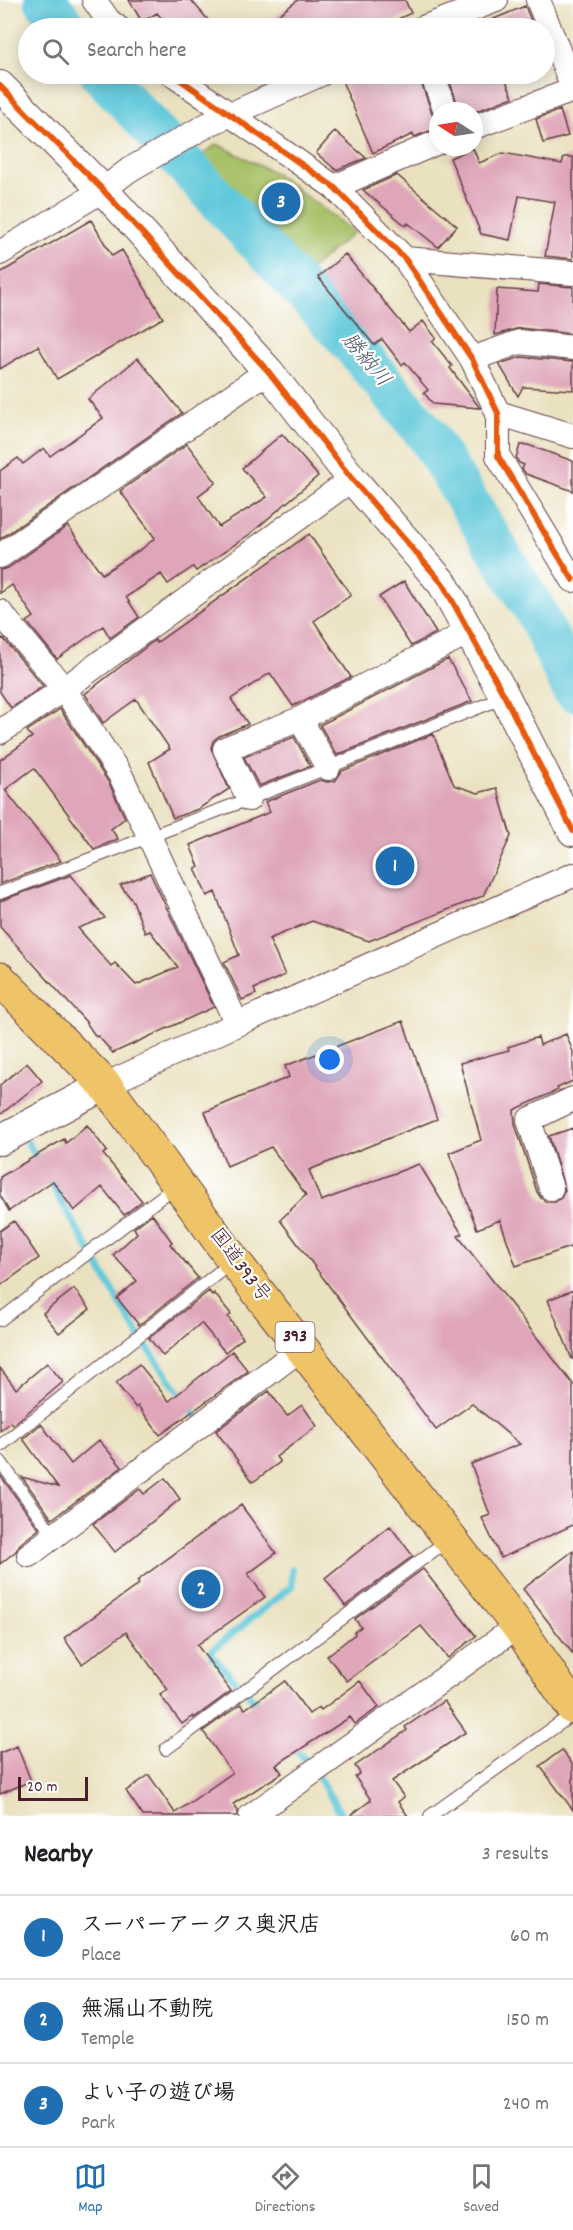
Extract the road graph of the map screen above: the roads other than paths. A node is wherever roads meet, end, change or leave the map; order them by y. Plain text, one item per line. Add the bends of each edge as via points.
1 (94, 0) edge
2 (496, 0) edge
3 (538, 0) edge
4 (107, 18) edge
5 (449, 18) edge
6 (545, 18) edge
7 (555, 43) edge
8 (186, 84) edge
9 (298, 84) edge
10 (436, 84) edge
11 (0, 86) edge
12 (573, 89) edge
13 (443, 102) edge
14 (229, 114) junction
15 (483, 124) edge
16 (429, 146) edge
17 (334, 187) junction
18 (103, 190) junction
19 (0, 253) edge
20 (405, 259) junction
21 (573, 273) edge
22 (573, 348) edge
23 (472, 359) junction
24 (268, 371) junction
25 (498, 413) junction
26 (573, 436) edge
27 (352, 479) junction
28 (0, 556) edge
29 (573, 580) edge
30 (0, 612) edge
31 (470, 632) junction
32 (64, 689) junction
33 (505, 697) junction
34 (300, 719) junction
35 (0, 732) edge
36 (328, 768) junction
37 (249, 799) junction
38 (573, 831) edge
39 (148, 836) junction
40 (573, 875) edge
41 (0, 893) edge
42 (0, 979) edge
43 (237, 1024) junction
44 (105, 1085) junction
45 (573, 1100) edge
46 (0, 1140) edge
47 (178, 1185) junction
48 (551, 1188) dead end
49 (234, 1261) junction
50 (0, 1320) edge
51 (303, 1347) junction
52 (0, 1446) edge
53 (0, 1461) edge
54 (54, 1536) junction
55 (449, 1539) junction
56 (29, 1555) dead end
57 (518, 1626) junction
58 (573, 1708) edge
59 (573, 1714) edge
60 (166, 1749) dead end
61 (251, 1816) edge
62 (430, 1816) edge

1 - 4 street
2 - 5 street
3 - 6 street
7 - 12 street
8 - 14 street
9 - 14 street
10 - 13 street
11 - 18 street
12 - 15 street
14 - 17 street
14 - 18 street via 129,170
16 - 17 street
17 - 20 street
18 - 19 street
18 - 24 street
20 - 21 street
20 - 23 street
22 - 23 street via 519,342
23 - 25 street
24 - 27 street
24 - 28 street
25 - 26 street
25 - 29 street via 498,456
27 - 31 street via 443,584
27 - 32 street
30 - 32 street
31 - 33 street
31 - 34 street
32 - 35 street
32 - 39 street via 121,776
33 - 36 lane
33 - 38 street
34 - 36 street
34 - 37 street via 225,749
36 - 37 lane
37 - 39 lane
39 - 41 lane
39 - 43 street
40 - 43 street
42 - 44 highway, 国道393号 / 393
43 - 44 street
44 - 46 street
44 - 47 highway, 国道393号 / 393
45 - 48 street via 529,1120
47 - 49 highway, 国道393号 / 393
47 - 50 lane
49 - 51 highway, 国道393号 / 393
49 - 52 lane
51 - 54 street
51 - 55 highway, 国道393号 / 393
53 - 54 lane
54 - 56 street
55 - 57 highway, 国道393号 / 393
55 - 60 lane
57 - 58 highway, 国道393号 / 393
57 - 61 street
59 - 62 lane

